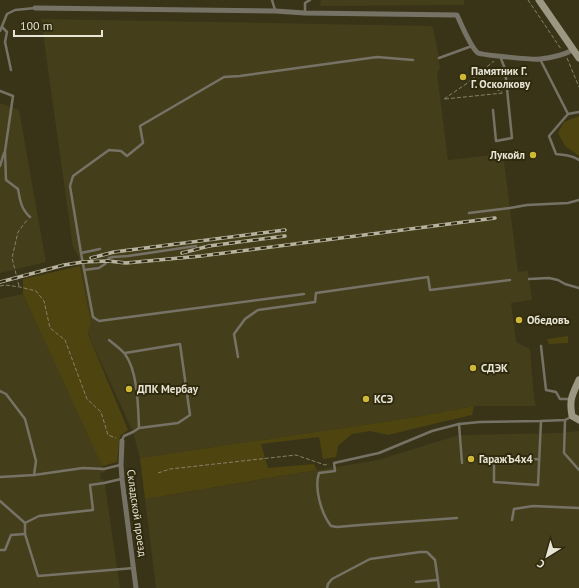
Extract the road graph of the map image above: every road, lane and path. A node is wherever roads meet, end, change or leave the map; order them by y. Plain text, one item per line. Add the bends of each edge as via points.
1 (272, 0) edge
2 (310, 0) edge
3 (528, 0) edge
4 (539, 0) edge
5 (305, 2) edge
6 (35, 8) joint
7 (276, 11) junction
8 (304, 13) junction
9 (2, 26) junction
10 (0, 31) edge
11 (472, 46) junction
12 (573, 50) junction
13 (565, 54) junction
14 (499, 56) junction
15 (439, 58) dead end
16 (579, 58) edge
17 (540, 59) junction
18 (413, 60) dead end
19 (11, 70) dead end
20 (473, 79) junction
21 (579, 87) edge
22 (0, 91) edge
23 (508, 92) junction
24 (503, 93) junction
25 (493, 110) dead end
26 (579, 112) edge
27 (568, 114) junction
28 (5, 151) junction
29 (579, 160) edge
30 (0, 166) edge
31 (579, 200) edge
32 (469, 213) dead end
33 (30, 216) joint
34 (196, 246) dead end
35 (100, 249) dead end
36 (81, 253) junction
37 (84, 270) junction
38 (529, 279) dead end
39 (510, 280) dead end
40 (0, 286) edge
41 (20, 287) junction
42 (579, 288) edge
43 (304, 294) dead end
44 (109, 340) dead end
45 (541, 346) dead end
46 (125, 353) junction
47 (238, 357) dead end
48 (579, 380) edge
49 (0, 391) edge
50 (571, 399) junction
51 (568, 418) junction
52 (579, 420) edge
53 (541, 421) junction
54 (459, 424) junction
55 (139, 428) junction
56 (122, 441) junction
57 (539, 459) junction
58 (462, 462) dead end
59 (334, 463) junction
60 (120, 465) junction
61 (579, 470) edge
62 (158, 473) dead end
63 (34, 475) junction
64 (0, 477) edge
65 (122, 479) junction
66 (0, 501) edge
67 (579, 508) edge
68 (457, 518) dead end
69 (512, 520) dead end
70 (25, 522) junction
71 (25, 534) junction
72 (0, 550) edge
73 (134, 568) junction
74 (437, 580) junction
75 (416, 582) dead end
76 (136, 588) edge
77 (327, 588) edge
78 (439, 588) edge

1 - 7 lane
2 - 5 lane
3 - 13 path
4 - 12 street
5 - 8 lane
6 - 7 street
6 - 9 lane via 15,10 7,14
7 - 8 street
8 - 11 street via 457,15
9 - 10 lane
9 - 19 lane via 7,32 5,42
11 - 14 street via 479,53
11 - 15 lane
12 - 13 street
12 - 16 street
13 - 17 street
13 - 21 path
14 - 17 street
14 - 20 path
14 - 23 lane via 505,69
17 - 27 lane
18 - 36 lane via 377,57 224,77 140,126 143,143 127,156 121,151 109,150 73,176 70,186
20 - 24 path
20 - 24 path via 444,99
22 - 28 lane via 13,96
23 - 24 path
23 - 25 lane via 512,138 496,141
26 - 27 lane
27 - 29 lane via 549,136 556,154
28 - 30 lane
28 - 33 lane via 6,180 18,189 20,201
31 - 32 lane
33 - 41 path via 18,232 12,258
34 - 37 lane via 113,256 99,268
35 - 36 lane
36 - 37 lane
37 - 43 lane via 93,317 100,320
38 - 42 lane via 549,278
39 - 47 lane via 430,290 428,277 316,293 315,302 258,310 245,319 234,334
40 - 41 path
41 - 56 path via 36,291 44,301 50,328 65,340 87,399 101,412 108,435
44 - 46 lane
45 - 50 lane via 546,390 556,392 560,399
46 - 55 lane via 131,363 138,396
46 - 55 lane via 180,344 190,415 178,423
48 - 50 street
49 - 63 lane via 6,394 25,419 36,461
50 - 51 street
51 - 52 street
51 - 53 lane
51 - 61 lane via 564,453
53 - 54 lane
53 - 57 lane
54 - 58 lane
54 - 59 lane via 432,431 379,453
55 - 56 lane via 124,436
56 - 60 street, Складской проезд
57 - 57 lane via 538,485 494,482 494,460
59 - 62 path via 325,465 296,455 170,469
59 - 68 lane via 335,471 319,473 317,479 318,495 331,526
60 - 63 lane
60 - 65 street, Складской проезд
63 - 64 lane
65 - 70 lane via 90,485 93,510 39,516
65 - 73 street, Складской проезд
66 - 70 lane
67 - 69 lane via 533,506 514,509
70 - 71 lane
71 - 72 lane via 11,535 5,550
71 - 73 lane via 38,576
73 - 76 street, Складской проезд
74 - 75 lane
74 - 77 lane via 436,560 427,552 420,552 370,559 332,579
74 - 78 lane

